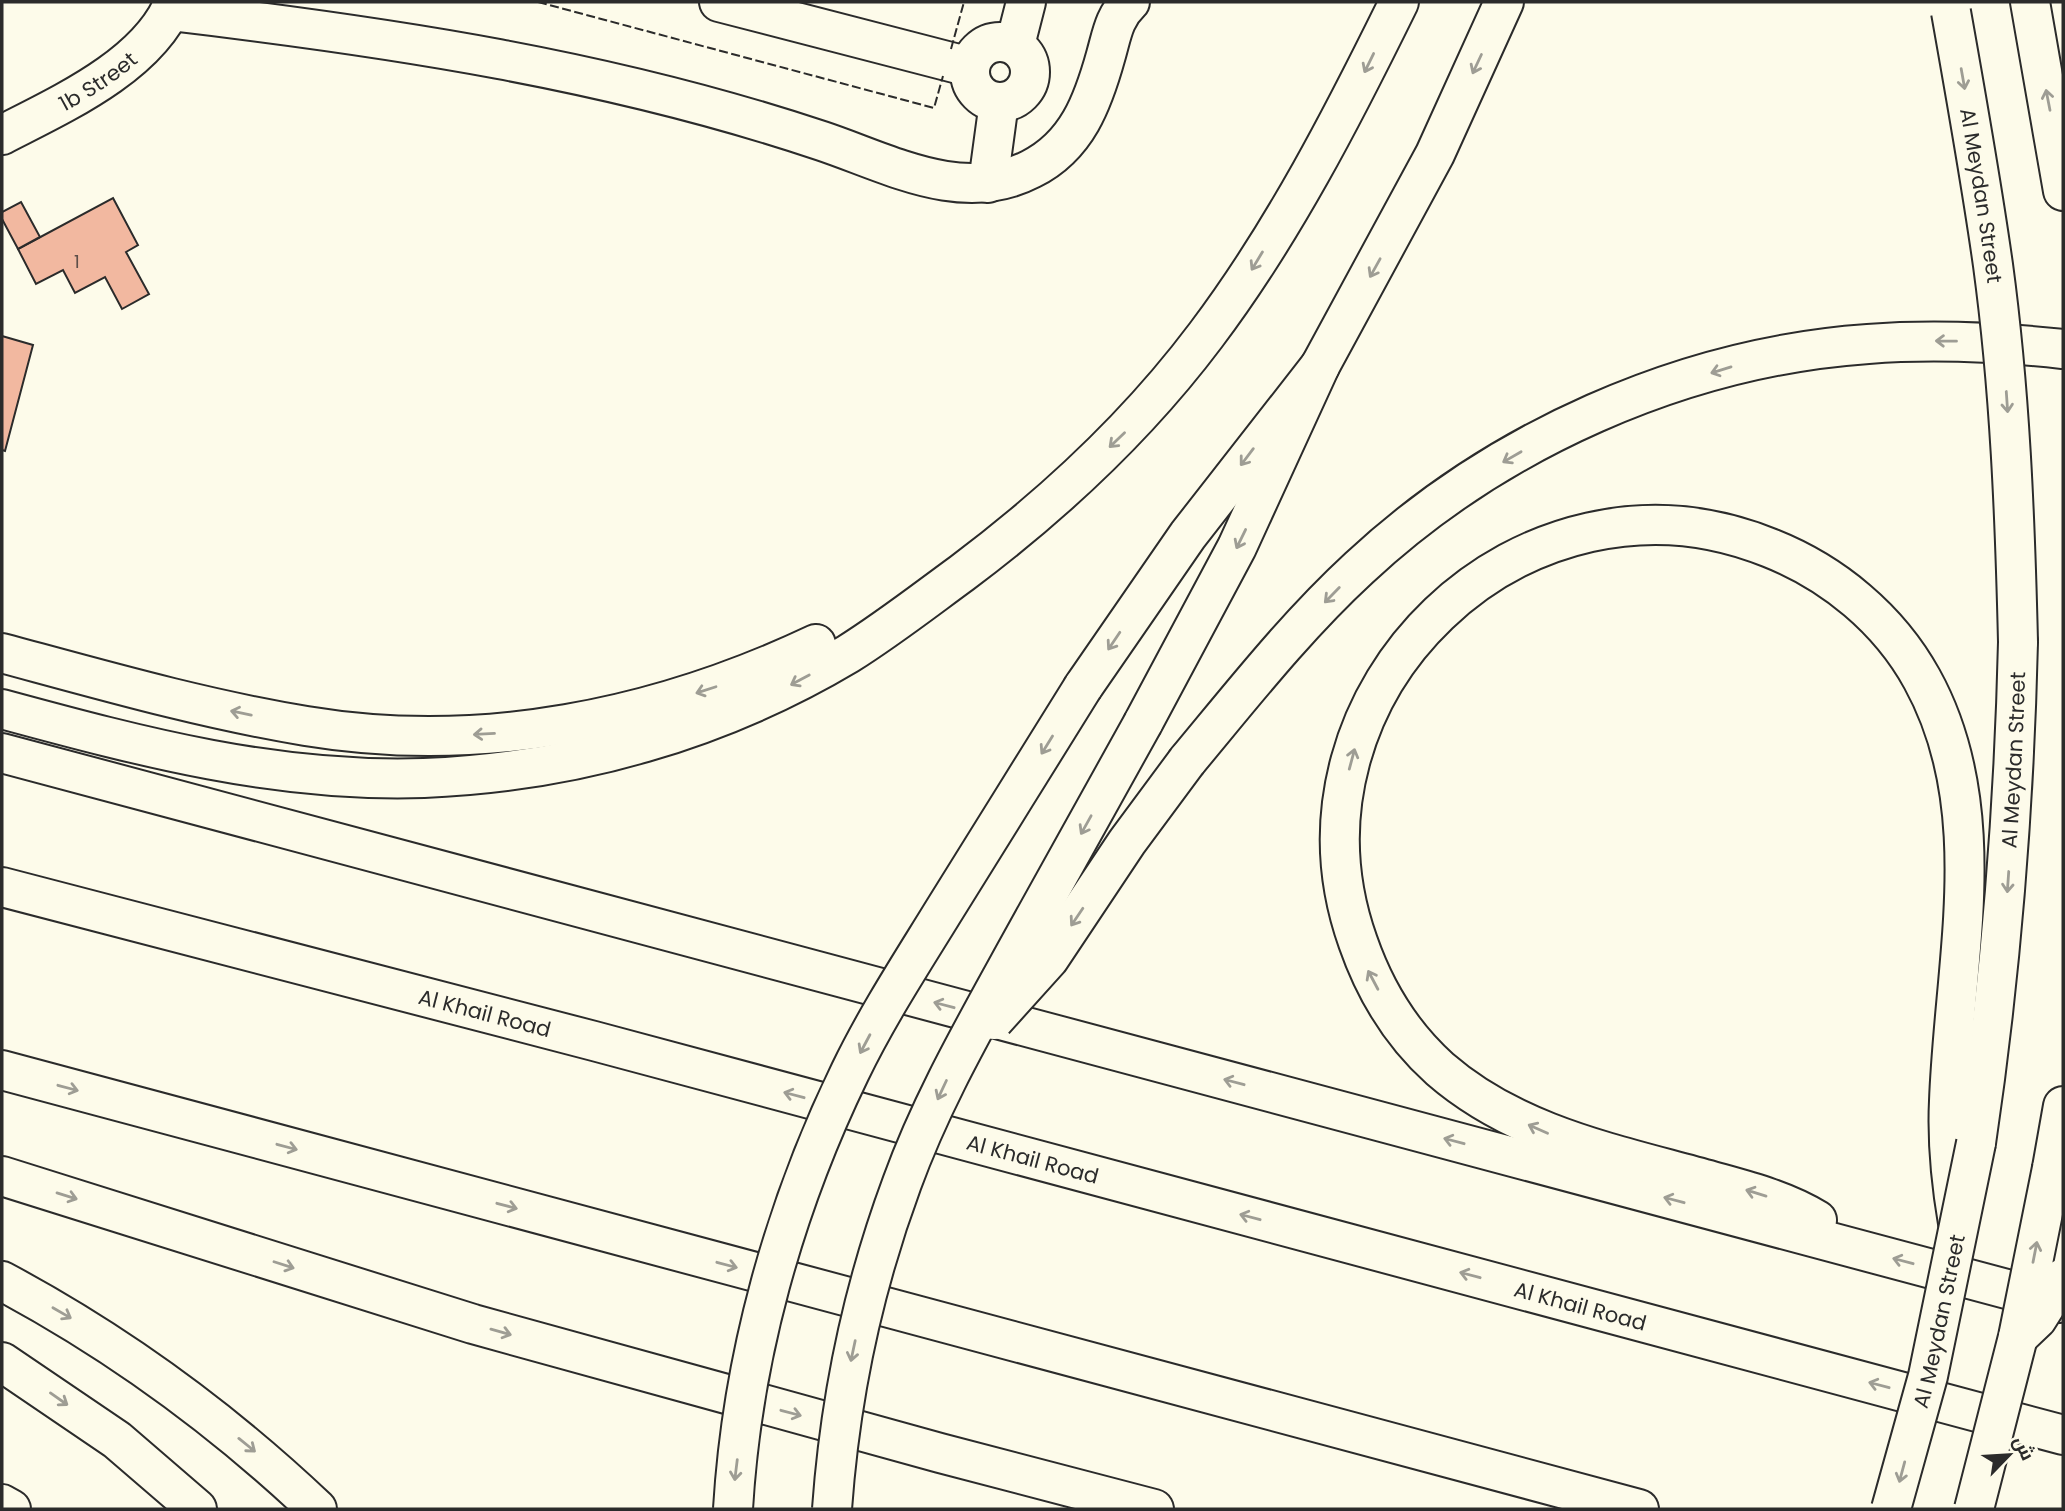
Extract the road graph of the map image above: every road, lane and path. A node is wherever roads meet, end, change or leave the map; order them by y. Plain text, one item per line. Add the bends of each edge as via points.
1 (719, 2) edge
2 (1026, 2) edge
3 (1130, 2) edge
4 (1399, 2) edge
5 (1504, 2) edge
6 (2030, 2) edge
7 (172, 6) edge
8 (1950, 7) edge
9 (1015, 45) junction
10 (970, 67) junction
11 (999, 102) junction
12 (2, 135) edge
13 (988, 183) junction
14 (2063, 191) edge
15 (2063, 349) edge
16 (1320, 366) junction
17 (948, 583) junction
18 (2, 653) edge
19 (2, 709) edge
20 (2, 753) edge
21 (2, 887) edge
22 (961, 1048) junction
23 (2, 1070) edge
24 (2063, 1106) edge
25 (1962, 1140) junction
26 (2, 1176) edge
27 (1858, 1249) junction
28 (2063, 1278) edge
29 (2, 1281) edge
30 (2063, 1304) edge
31 (2018, 1338) junction
32 (2, 1362) edge
33 (2063, 1435) edge
34 (2, 1504) edge
35 (11, 1509) edge
36 (197, 1509) edge
37 (317, 1509) edge
38 (733, 1509) edge
39 (832, 1509) edge
40 (1154, 1509) edge
41 (1639, 1509) edge
42 (1891, 1509) edge
43 (1974, 1509) edge

1 - 10 main road
2 - 9 main road
3 - 13 main road via 1113,24 1091,104 1067,142 1031,170
4 -> 17 main road via 1320,155 1244,282 1200,343 1128,429 1072,485
5 -> 16 main road via 1435,154
14 -> 6 main road
7 - 12 main road, 1b Street via 138,53 89,88
7 - 13 main road via 513,60 714,108 934,180
8 -> 25 main road, Al Meydan Street, bridge via 1991,252 2005,377 2018,642 2015,768 1995,1018
9 - 10 main road via 998,41 983,46
9 - 11 main road via 1030,66 1028,84 1016,98
10 - 11 main road via 977,91
11 - 13 main road
15 -> 22 main road, bridge via 1935,341 1867,344 1733,366 1599,412 1472,480 1359,568 1251,683 1127,842 1049,959 1012,1002
16 -> 22 main road, bridge via 1237,547
16 -> 38 main road, bridge via 1188,535 1083,687 850,1071 787,1228 764,1310 746,1393
17 -> 18 main road via 715,688 582,723 486,734 376,734 308,726 140,690
17 -> 19 main road via 850,652 744,708 623,750 489,774 341,777 262,770 184,757
27 -> 20 main road
33 -> 21 main road, Al Khail Road
22 -> 39 main road, bridge via 902,1183 878,1252 844,1396
23 -> 41 main road
31 -> 24 main road, bridge
27 -> 25 main road via 1832,1228 1771,1198 1549,1134 1511,1118 1442,1070 1411,1041 1387,1006 1363,958 1343,886 1343,800 1351,758 1370,708 1409,644 1437,612 1506,562 1545,545 1586,532 1671,525 1724,533 1795,558 1866,607 1920,674 1950,744 1961,797
25 -> 42 main road, Al Meydan Street, bridge via 1959,1228 1928,1376
26 -> 40 main road via 473,1324
30 -> 27 main road
28 - 31 main road, bridge via 2037,1319
29 -> 37 main road via 75,1321 201,1408
31 - 43 main road, bridge
32 -> 36 main road via 117,1440
34 - 35 main road

